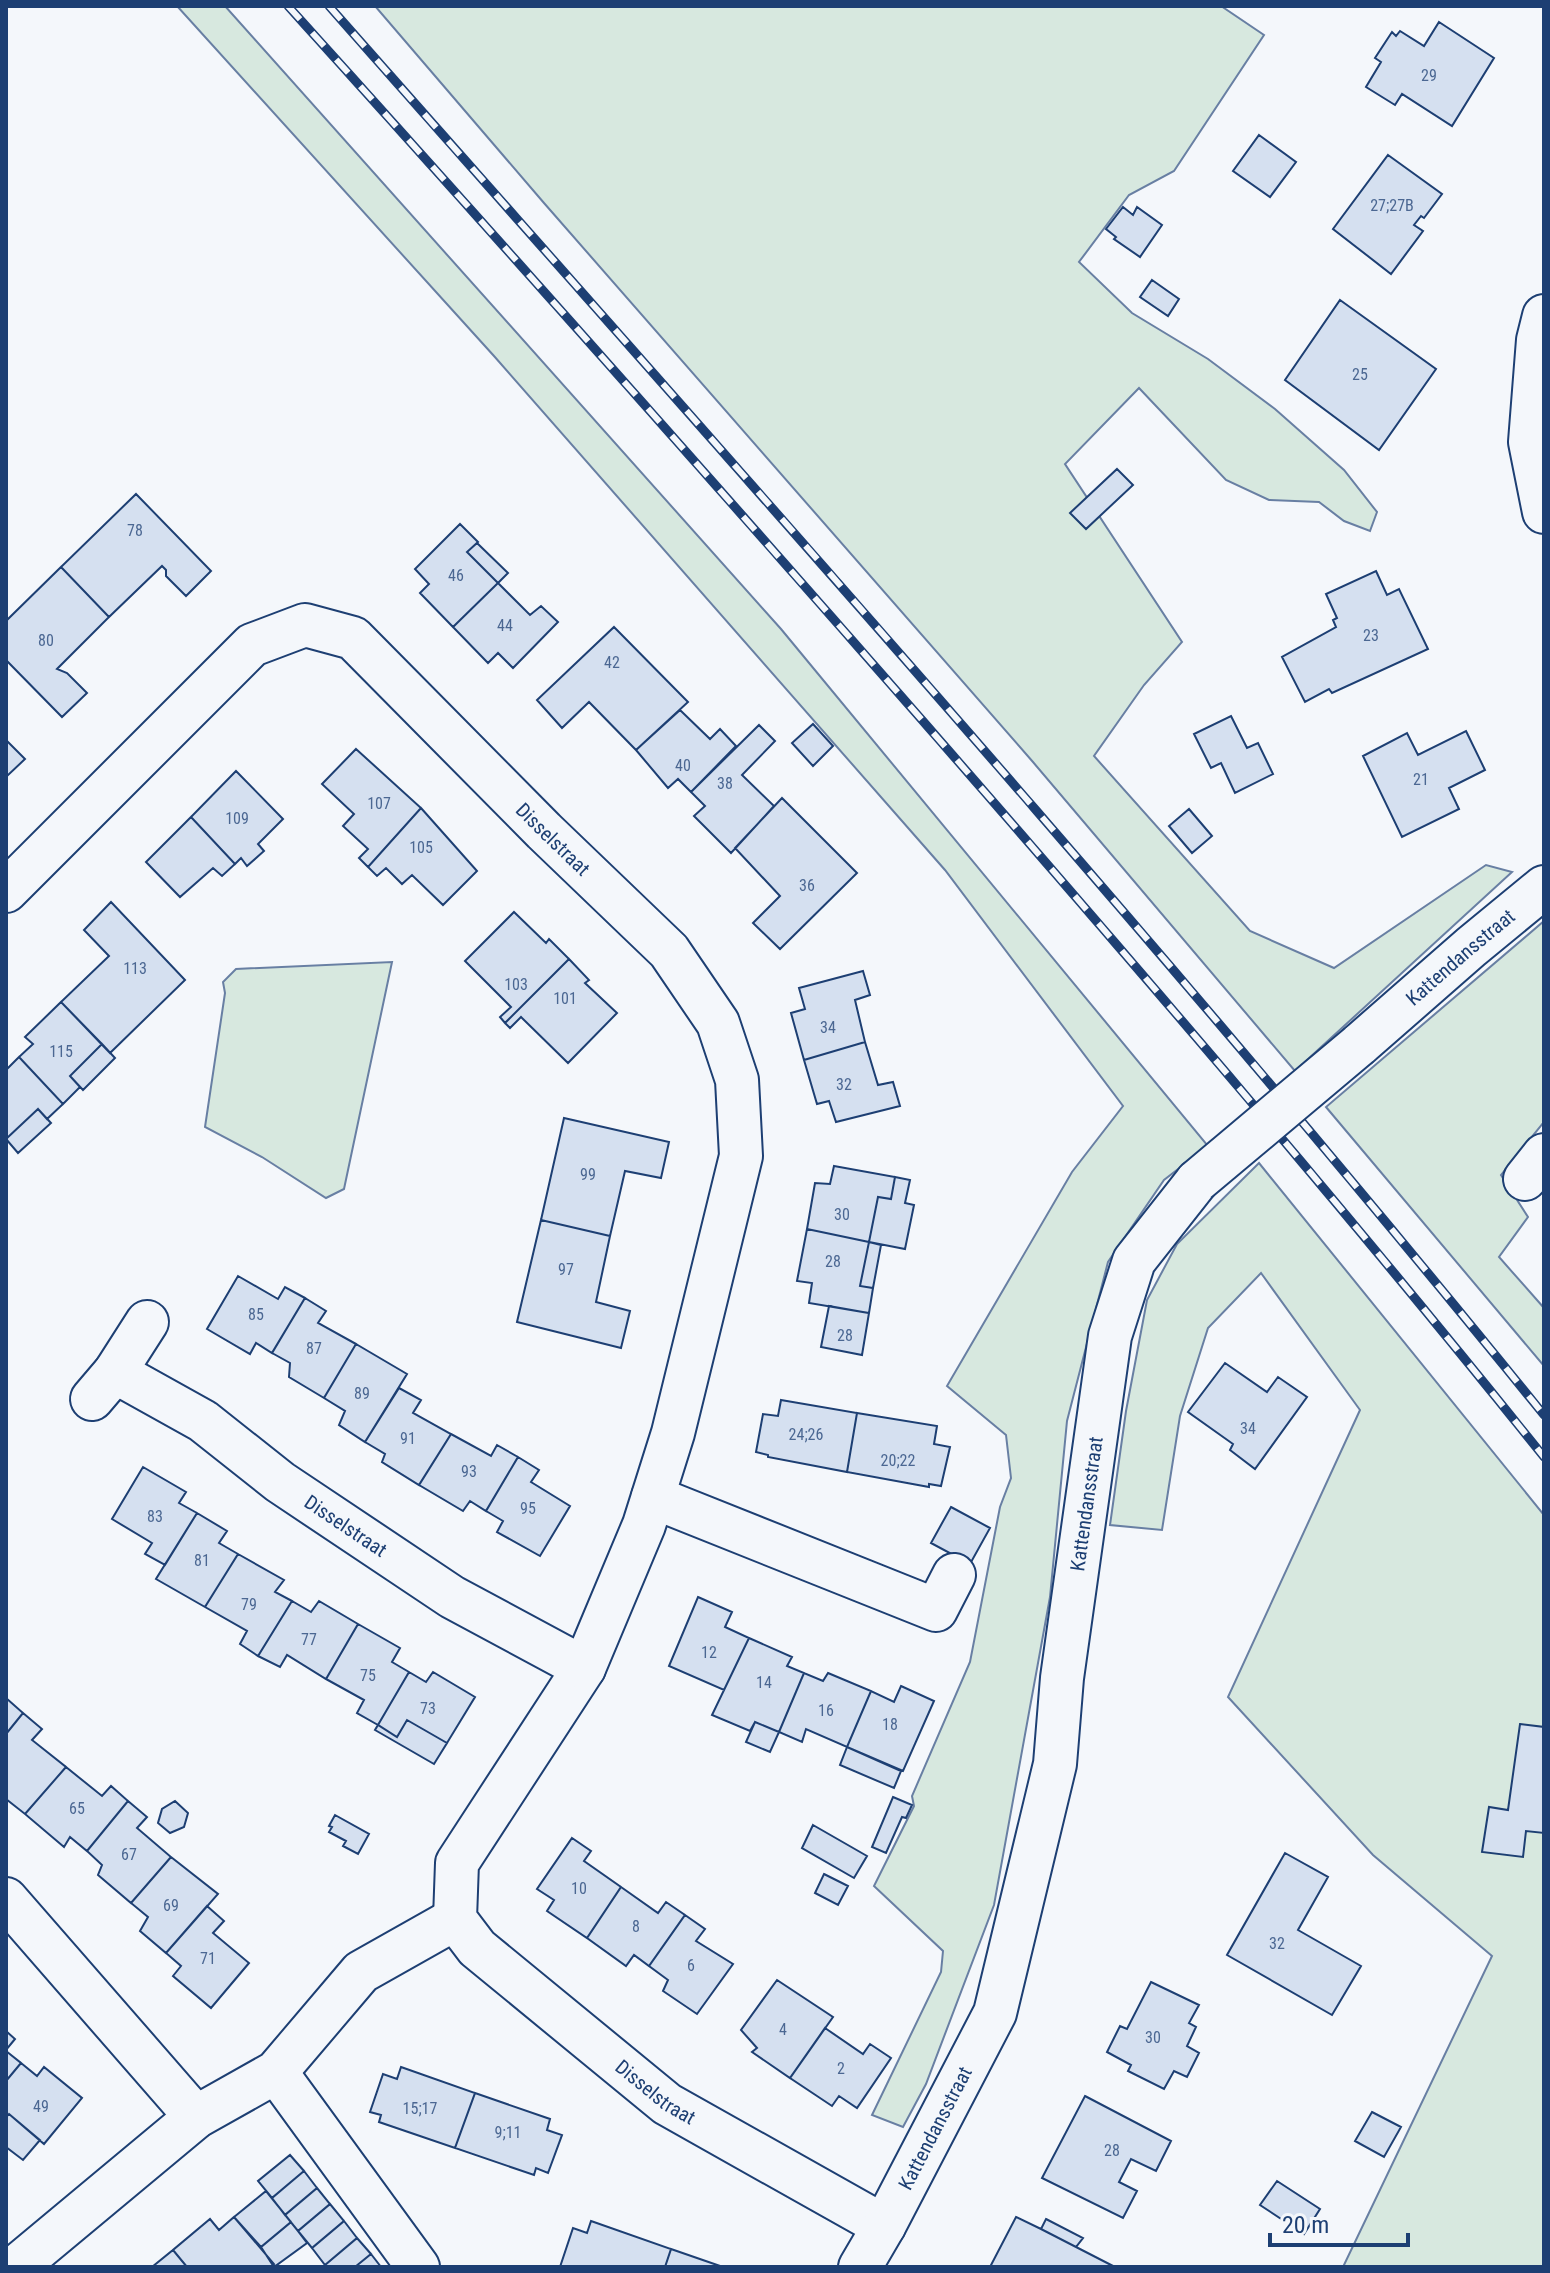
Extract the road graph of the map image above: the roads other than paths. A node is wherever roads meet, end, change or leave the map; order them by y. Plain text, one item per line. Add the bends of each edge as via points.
1 (1544, 316) edge
2 (1544, 512) edge
3 (1544, 887) edge
4 (6, 891) edge
5 (147, 1322) dead end
6 (653, 1497) junction
7 (954, 1575) dead end
8 (584, 1668) junction
9 (6, 1899) edge
10 (455, 1919) junction
11 (276, 2072) junction
12 (196, 2117) junction
13 (884, 2226) junction
14 (16, 2267) edge
15 (418, 2267) edge
16 (860, 2267) edge

1 - 2 street via 1530,442
3 - 13 street, Kattendansstraat, bridge via 1197,1181 1134,1261 1110,1336 1062,1678 1055,1764 995,2013
4 - 6 street, Disselstraat via 252,645 305,625 353,638 669,951 718,1023 737,1080 741,1156
5 - 8 street, Disselstraat via 104,1385 203,1421 280,1482 452,1597
6 - 7 street via 936,1610
6 - 8 street, Disselstraat
8 - 10 street, Disselstraat via 457,1863
9 - 12 street
10 - 11 street via 361,1972
10 - 13 street, Disselstraat via 477,1948 667,2104
11 - 12 street
11 - 15 street
12 - 14 street
13 - 16 street, Kattendansstraat

